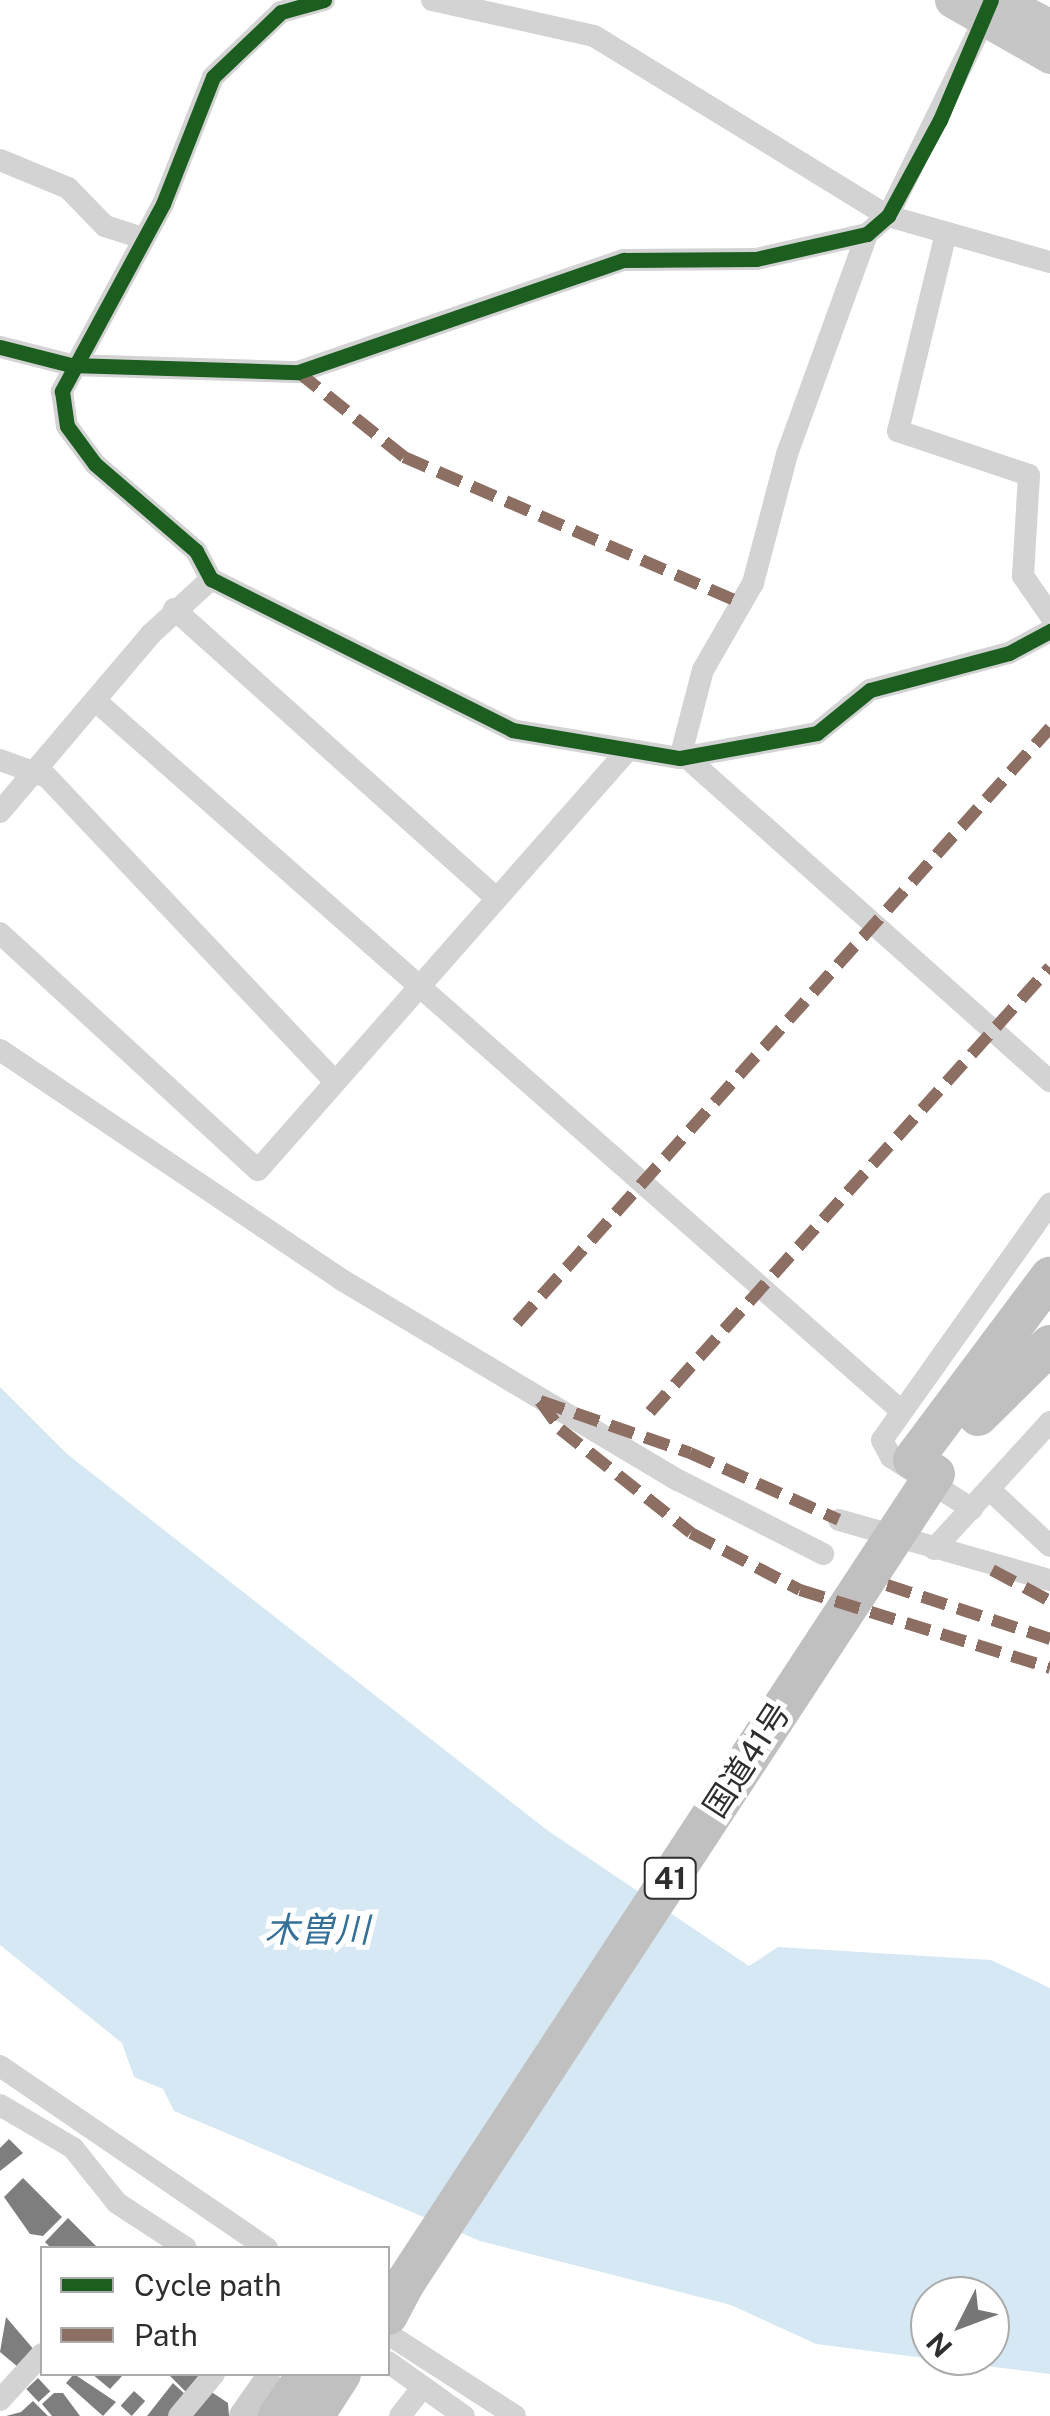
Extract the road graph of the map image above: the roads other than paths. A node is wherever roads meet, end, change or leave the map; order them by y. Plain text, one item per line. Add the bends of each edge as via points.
1 (324, 0) edge
2 (432, 0) edge
3 (952, 0) edge
4 (994, 7) edge
5 (1050, 27) edge
6 (1050, 56) edge
7 (0, 160) edge
8 (888, 216) junction
9 (946, 233) junction
10 (867, 234) junction
11 (142, 238) junction
12 (1050, 262) edge
13 (0, 348) edge
14 (72, 365) junction
15 (211, 578) junction
16 (174, 609) junction
17 (1050, 615) edge
18 (1050, 631) edge
19 (98, 704) junction
20 (627, 750) junction
21 (683, 757) junction
22 (0, 760) edge
23 (33, 774) junction
24 (0, 812) edge
25 (496, 898) junction
26 (0, 933) edge
27 (418, 987) junction
28 (0, 1050) edge
29 (1050, 1081) edge
30 (335, 1082) junction
31 (1050, 1204) edge
32 (1048, 1288) edge
33 (1050, 1345) edge
34 (899, 1410) junction
35 (978, 1416) junction
36 (1050, 1422) edge
37 (924, 1467) junction
38 (989, 1489) junction
39 (972, 1508) junction
40 (839, 1520) dead end
41 (1050, 1546) edge
42 (934, 1550) junction
43 (823, 1554) dead end
44 (1050, 1580) edge
45 (0, 2066) edge
46 (0, 2105) edge
47 (183, 2246) edge
48 (263, 2246) edge
49 (392, 2291) edge
50 (390, 2335) edge
51 (40, 2356) edge
52 (390, 2364) edge
53 (212, 2376) edge
54 (302, 2376) edge
55 (319, 2376) edge
56 (340, 2376) edge
57 (356, 2376) edge
58 (420, 2390) junction
59 (266, 2391) edge
60 (0, 2400) edge
61 (179, 2416) edge
62 (244, 2416) edge
63 (293, 2416) edge
64 (313, 2416) edge
65 (333, 2416) edge
66 (400, 2416) edge
67 (464, 2416) edge
68 (515, 2416) edge

1 - 11 street via 280,12 229,54
2 - 8 street via 594,36
3 - 4 main road
4 - 5 main road
4 - 6 main road
4 - 8 street
7 - 11 street via 68,188 105,226
8 - 9 street
8 - 10 street
9 - 12 street
9 - 17 street via 898,431 1029,475 1022,576
10 - 14 street via 756,258 624,260 298,372
10 - 21 street via 787,454 753,583 703,670
11 - 14 street
13 - 14 street
14 - 15 street via 60,410 67,426 95,464 196,550
15 - 16 street
15 - 20 street via 512,730
16 - 19 street
16 - 25 street
18 - 21 street via 1009,653 870,690 817,733
19 - 23 street
19 - 27 street
20 - 21 street
20 - 25 street
21 - 29 street
22 - 23 street
23 - 24 street
23 - 30 street via 47,777
25 - 27 street
26 - 30 street via 258,1170
27 - 30 street
27 - 34 street
28 - 43 street via 342,1280 678,1480
31 - 34 street
32 - 35 highway, 国道41号 / 41
32 - 37 highway, 国道41号 / 41
33 - 35 highway
34 - 39 street via 882,1440 892,1457
35 - 37 highway, 国道41号 / 41
36 - 38 street
37 - 49 highway, 国道41号 / 41, bridge
38 - 39 street
38 - 41 street
39 - 42 street
40 - 42 street
42 - 44 street
45 - 48 street
46 - 47 street via 73,2148 117,2204
50 - 68 street
51 - 60 street
52 - 58 street
53 - 61 street
54 - 59 highway, bridge
55 - 63 highway
56 - 64 highway
57 - 65 highway
58 - 66 street
58 - 67 street
59 - 62 street
59 - 64 street

